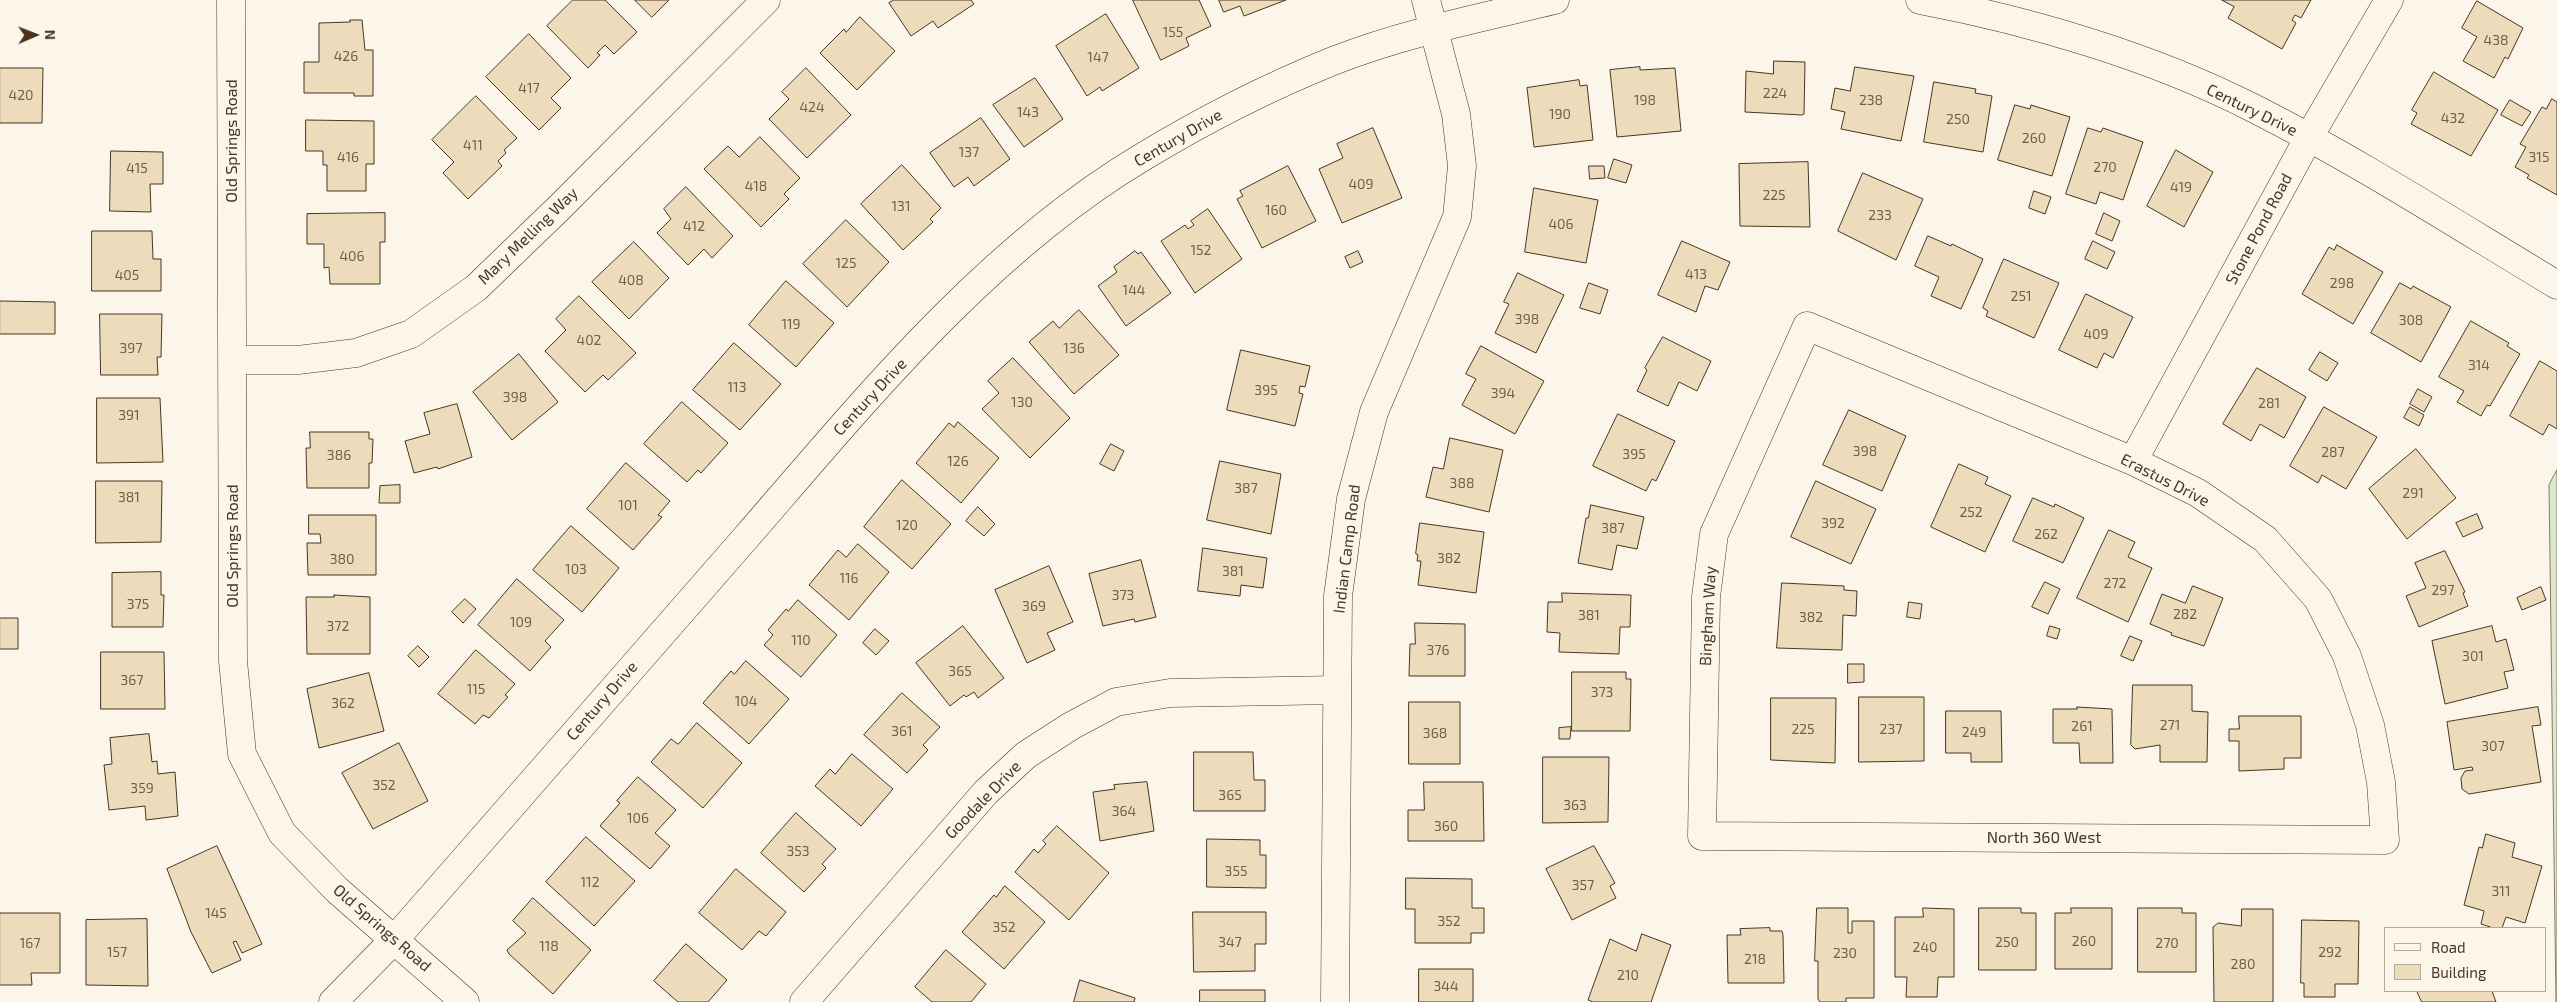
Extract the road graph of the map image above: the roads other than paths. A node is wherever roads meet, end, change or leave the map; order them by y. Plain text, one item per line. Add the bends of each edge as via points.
1 (231, 0) edge
2 (766, 0) edge
3 (1426, 0) edge
4 (1555, 0) edge
5 (1920, 0) edge
6 (2389, 0) edge
7 (1433, 29) junction
8 (2309, 138) junction
9 (2557, 285) edge
10 (1807, 326) joint
11 (232, 360) junction
12 (2133, 461) junction
13 (1337, 690) junction
14 (1702, 836) joint
15 (2385, 840) joint
16 (395, 939) junction
17 (815, 998) edge
18 (333, 1002) edge
19 (466, 1002) edge
20 (1335, 1002) edge

1 - 11 street, Old Springs Road
2 - 11 street, Mary Melling Way via 476,288 411,334 356,353 298,360
3 - 7 street, Indian Camp Road
4 - 7 street, Century Drive
5 - 8 street, Century Drive via 1985,13 2164,69 2252,107
6 - 8 street, Stone Pond Road
7 - 13 street, Indian Camp Road via 1456,114 1462,166 1457,217 1374,412 1351,499 1338,596
7 - 16 street, Century Drive via 1335,60 1243,101 1138,159 1049,222 963,297 845,423
8 - 9 street, Century Drive
8 - 12 street, Stone Pond Road
10 - 12 street, Erastus Drive
10 - 14 street, Bingham Way via 1714,534 1706,597
11 - 16 street, Old Springs Road via 234,661 242,754 282,833 337,890
12 - 15 street, Erastus Drive via 2198,493 2265,539 2318,599 2347,656 2370,725 2382,782
13 - 17 street, Goodale Drive via 1170,693 1116,702 1071,726 1026,755 986,792
13 - 20 street, Indian Camp Road
14 - 15 street, North 360 West
16 - 18 street, Century Drive
16 - 19 street, Old Springs Road

